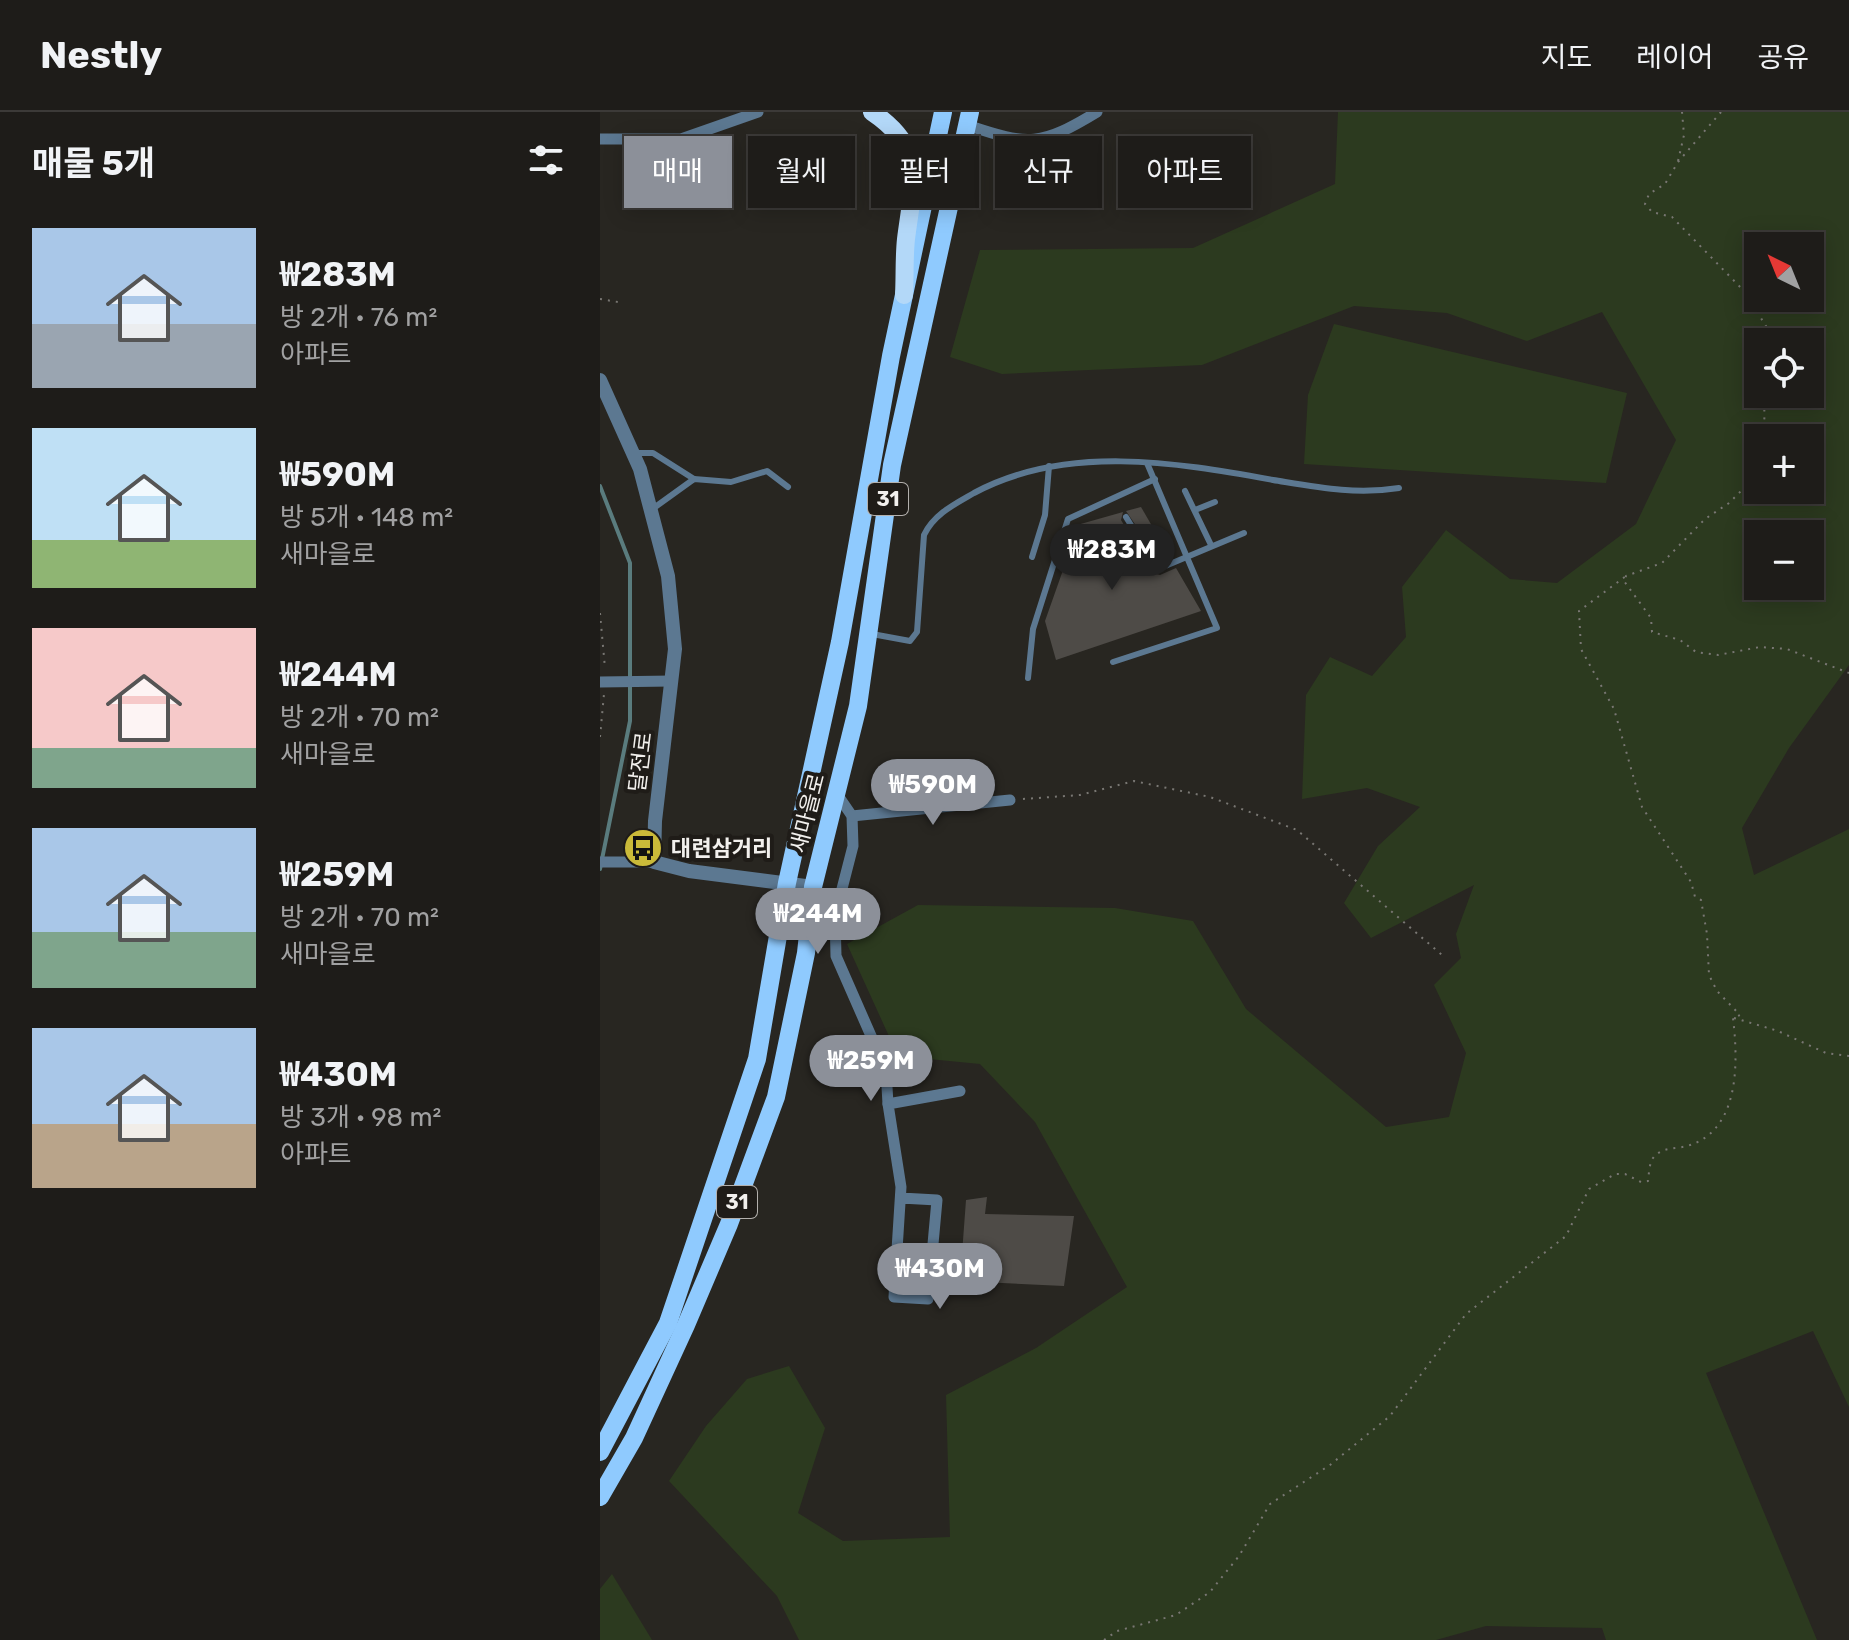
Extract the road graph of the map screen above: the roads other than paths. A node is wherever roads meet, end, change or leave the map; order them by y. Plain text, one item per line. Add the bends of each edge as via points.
1 (758, 112) edge
2 (872, 112) edge
3 (943, 112) edge
4 (1097, 112) edge
5 (969, 119) edge
6 (600, 139) edge
7 (904, 295) junction
8 (600, 380) edge
9 (633, 453) junction
10 (1147, 463) junction
11 (1049, 466) junction
12 (694, 479) junction
13 (1155, 479) junction
14 (788, 487) dead end
15 (1399, 488) dead end
16 (1185, 491) dead end
17 (1215, 502) dead end
18 (651, 510) junction
19 (1195, 510) junction
20 (1126, 517) dead end
21 (1244, 533) dead end
22 (1211, 545) junction
23 (1188, 555) junction
24 (1032, 557) dead end
25 (869, 633) junction
26 (1113, 662) dead end
27 (1028, 678) dead end
28 (668, 681) junction
29 (600, 682) edge
30 (836, 793) junction
31 (1010, 800) road end
32 (852, 816) junction
33 (605, 862) edge
34 (654, 862) junction
35 (787, 883) junction
36 (813, 887) junction
37 (960, 1091) dead end
38 (888, 1104) junction
39 (901, 1198) junction
40 (600, 1452) edge
41 (600, 1497) edge

1 - 6 street via 681,139
2 - 7 highway via 903,139 914,179
3 - 7 main road, 새마을로 / 31
4 - 5 street via 1050,139 1010,140
5 - 25 main road, 새마을로 / 31 via 892,465
7 - 35 main road, 새마을로 / 31 via 840,642
8 - 9 street, 달전로
9 - 12 lane via 653,453
9 - 18 street, 달전로
10 - 11 lane
10 - 13 lane
10 - 15 lane via 1320,489
11 - 24 lane via 1045,515
11 - 25 lane via 991,484 946,509 924,535 917,632 910,641
12 - 14 lane via 731,482 767,471
12 - 18 lane
13 - 23 lane
13 - 27 lane via 1068,519 1033,629
16 - 19 lane
17 - 19 lane
18 - 28 street, 달전로 via 668,576 675,649
19 - 22 lane
20 - 23 lane via 1158,569
21 - 22 lane
22 - 23 lane
23 - 26 lane via 1217,628
25 - 30 main road, 새마을로 / 31
28 - 29 street
28 - 34 street, 달전로
30 - 32 street
30 - 36 main road, 새마을로 / 31
31 - 32 street, 새마을로
32 - 38 street via 853,846 835,916 836,956 886,1070
33 - 34 street
34 - 35 street
35 - 36 street
35 - 40 main road, 새마을로 / 31 via 757,1059 668,1323
36 - 41 main road, 새마을로 / 31 via 806,953 776,1097 686,1325 634,1438
37 - 38 street
38 - 39 street
39 - 39 street via 894,1297 928,1299 937,1200

